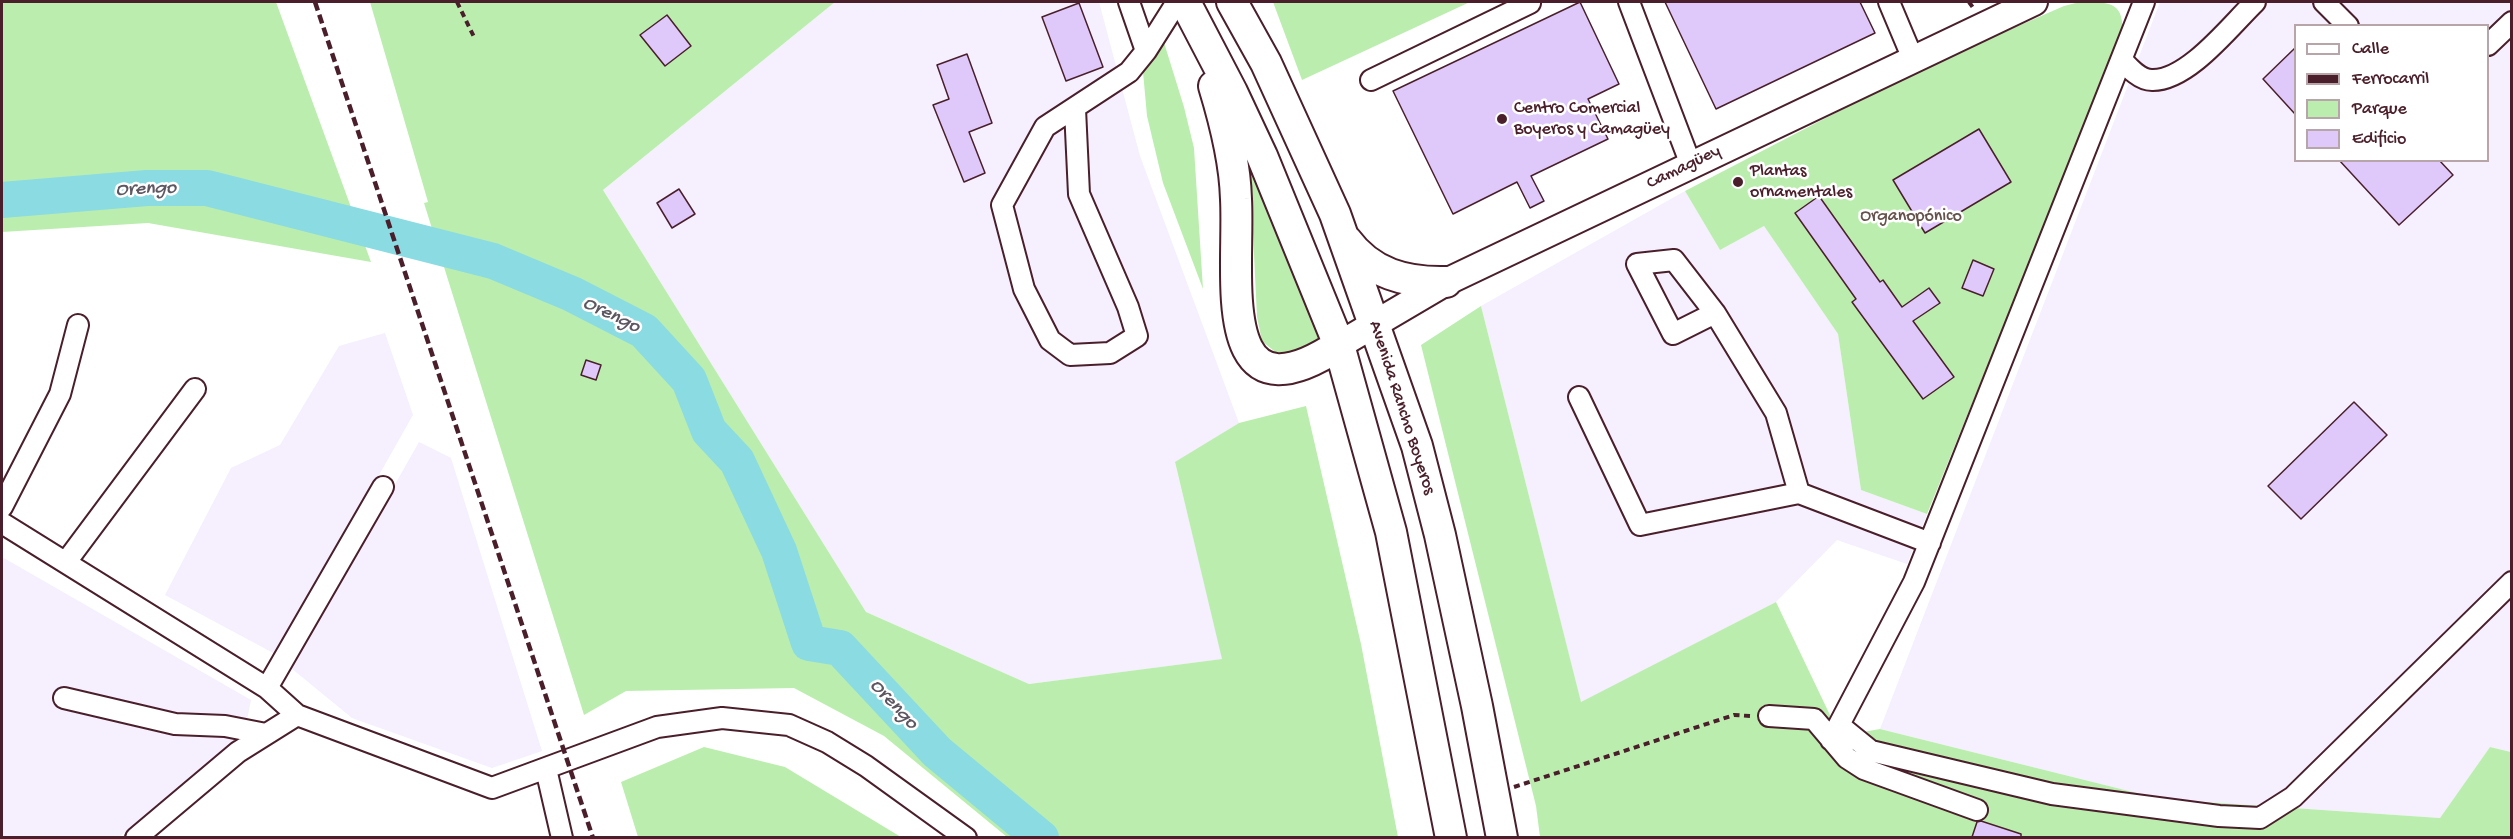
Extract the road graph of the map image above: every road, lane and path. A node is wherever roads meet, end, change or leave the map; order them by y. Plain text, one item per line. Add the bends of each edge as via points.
1 (457, 2) edge
2 (1129, 2) edge
3 (1177, 2) edge
4 (1185, 2) edge
5 (1232, 2) edge
6 (1629, 2) edge
7 (1888, 2) edge
8 (2034, 2) edge
9 (2144, 2) edge
10 (2255, 2) edge
11 (2324, 2) edge
12 (1530, 3) edge
13 (2511, 21) edge
14 (2346, 24) edge
15 (475, 39) dead end
16 (2489, 43) edge
17 (1146, 51) junction
18 (1913, 58) junction
19 (2122, 60) junction
20 (1371, 80) dead end
21 (1075, 108) junction
22 (1691, 165) junction
23 (1335, 214) junction
24 (1446, 282) junction
25 (1715, 313) dead end
26 (1374, 324) junction
27 (78, 325) dead end
28 (1339, 345) junction
29 (195, 389) dead end
30 (1579, 397) dead end
31 (383, 487) dead end
32 (1799, 493) junction
33 (2, 507) edge
34 (2, 523) edge
35 (1930, 543) junction
36 (66, 562) junction
37 (2511, 582) edge
38 (267, 688) junction
39 (64, 698) dead end
40 (297, 715) junction
41 (1769, 716) joint
42 (1835, 732) junction
43 (266, 734) junction
44 (546, 769) junction
45 (1493, 794) junction
46 (1977, 810) dead end
47 (136, 837) edge
48 (562, 837) edge
49 (966, 837) edge
50 (1451, 837) edge
51 (1502, 837) edge

1 - 15 path
2 - 17 street
3 - 17 street
4 - 28 highway via 1262,156
4 - 28 highway via 1217,96 1233,161 1238,320 1246,348 1260,364 1282,371 1307,364
5 - 23 highway, Avenida Rancho Boyeros via 1266,63
6 - 22 street
7 - 18 street
8 - 18 main road, Camagüey
9 - 19 street
10 - 19 street via 2201,56 2170,78 2151,81 2135,74
11 - 14 street
12 - 20 street
13 - 16 street
17 - 21 street via 1129,72
18 - 22 main road, Camagüey
19 - 35 street
21 - 21 street via 1079,194 1137,336 1110,353 1070,355 1050,340 1024,289 1002,205 1045,127
22 - 24 main road, Camagüey
23 - 24 highway via 1354,251 1382,272 1416,281
23 - 26 highway, Avenida Rancho Boyeros
24 - 26 main road, Camagüey
25 - 32 street via 1776,413
26 - 28 main road, Camagüey
26 - 45 highway, Avenida Rancho Boyeros via 1417,446 1437,524
27 - 33 street via 60,394
28 - 50 highway via 1391,532
29 - 36 street
30 - 32 street via 1640,525
31 - 38 street
32 - 35 street
34 - 36 street
35 - 42 street via 1914,582
36 - 38 street
37 - 42 street via 2293,797 2260,818 2052,794 1871,751
38 - 40 street
39 - 43 street via 175,724 225,726
40 - 43 street
40 - 44 street via 492,788
41 - 42 street via 1814,719
41 - 45 path via 1734,715
42 - 46 street via 1847,758 1864,769
43 - 47 street via 238,752
44 - 48 street
44 - 49 street via 657,727 722,718 789,725 866,766
45 - 51 highway, Avenida Rancho Boyeros

